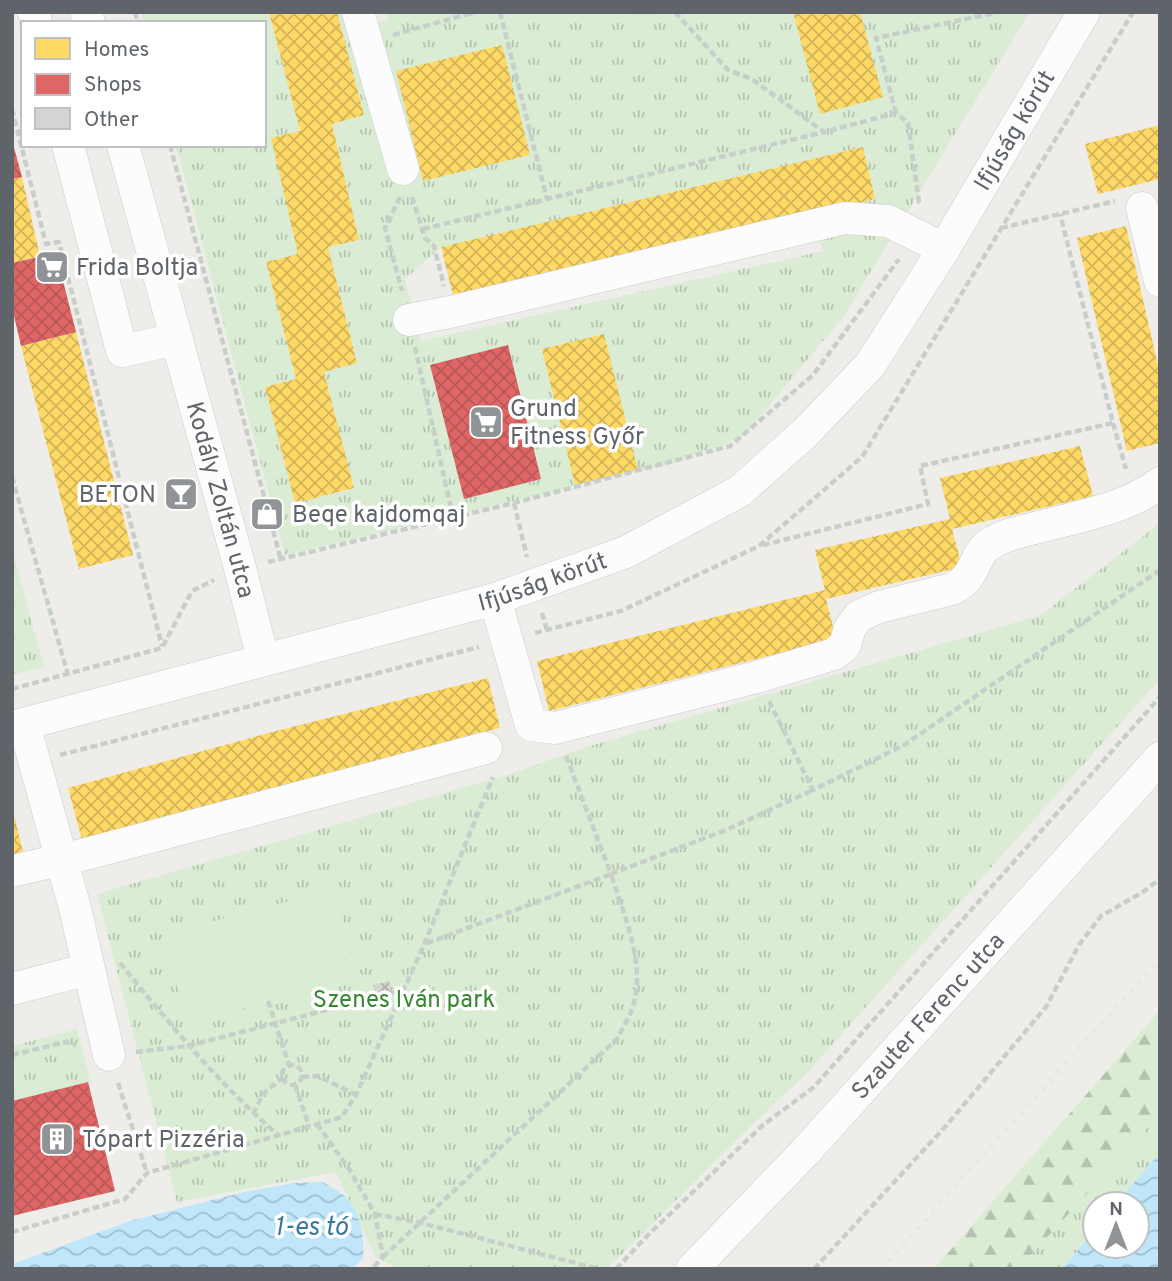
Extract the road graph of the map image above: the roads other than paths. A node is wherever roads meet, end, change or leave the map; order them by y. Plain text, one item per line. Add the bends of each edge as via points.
1 (358, 12) edge
2 (1084, 12) edge
3 (69, 147) edge
4 (123, 147) edge
5 (403, 169) road end
6 (1134, 203) road end
7 (944, 249) junction
8 (1160, 281) edge
9 (410, 320) dead end
10 (177, 340) junction
11 (1146, 490) edge
12 (495, 599) junction
13 (263, 659) junction
14 (18, 726) edge
15 (1160, 758) edge
16 (491, 760) road end
17 (62, 860) junction
18 (12, 871) edge
19 (104, 965) junction
20 (12, 989) edge
21 (109, 1055) road end
22 (692, 1269) edge

1 - 5 street
2 - 7 street, Ifjúság körút
3 - 10 street via 122,351
4 - 10 street, Kodály Zoltán utca
6 - 8 street
7 - 9 street via 924,224 845,218
7 - 12 street, Ifjúság körút via 870,365 807,432 740,491 626,552
10 - 13 street, Kodály Zoltán utca
11 - 12 street via 1096,513 1003,536 987,545 964,584 859,615 845,645 834,654 555,728 531,725
12 - 13 street, Ifjúság körút
13 - 14 street, Ifjúság körút
14 - 17 street, Ifjúság körút via 35,762
15 - 22 street, Szauter Ferenc utca via 805,1152
16 - 17 street
17 - 18 street
17 - 19 street, Ifjúság körút
19 - 20 street
19 - 21 street, Ifjúság körút

